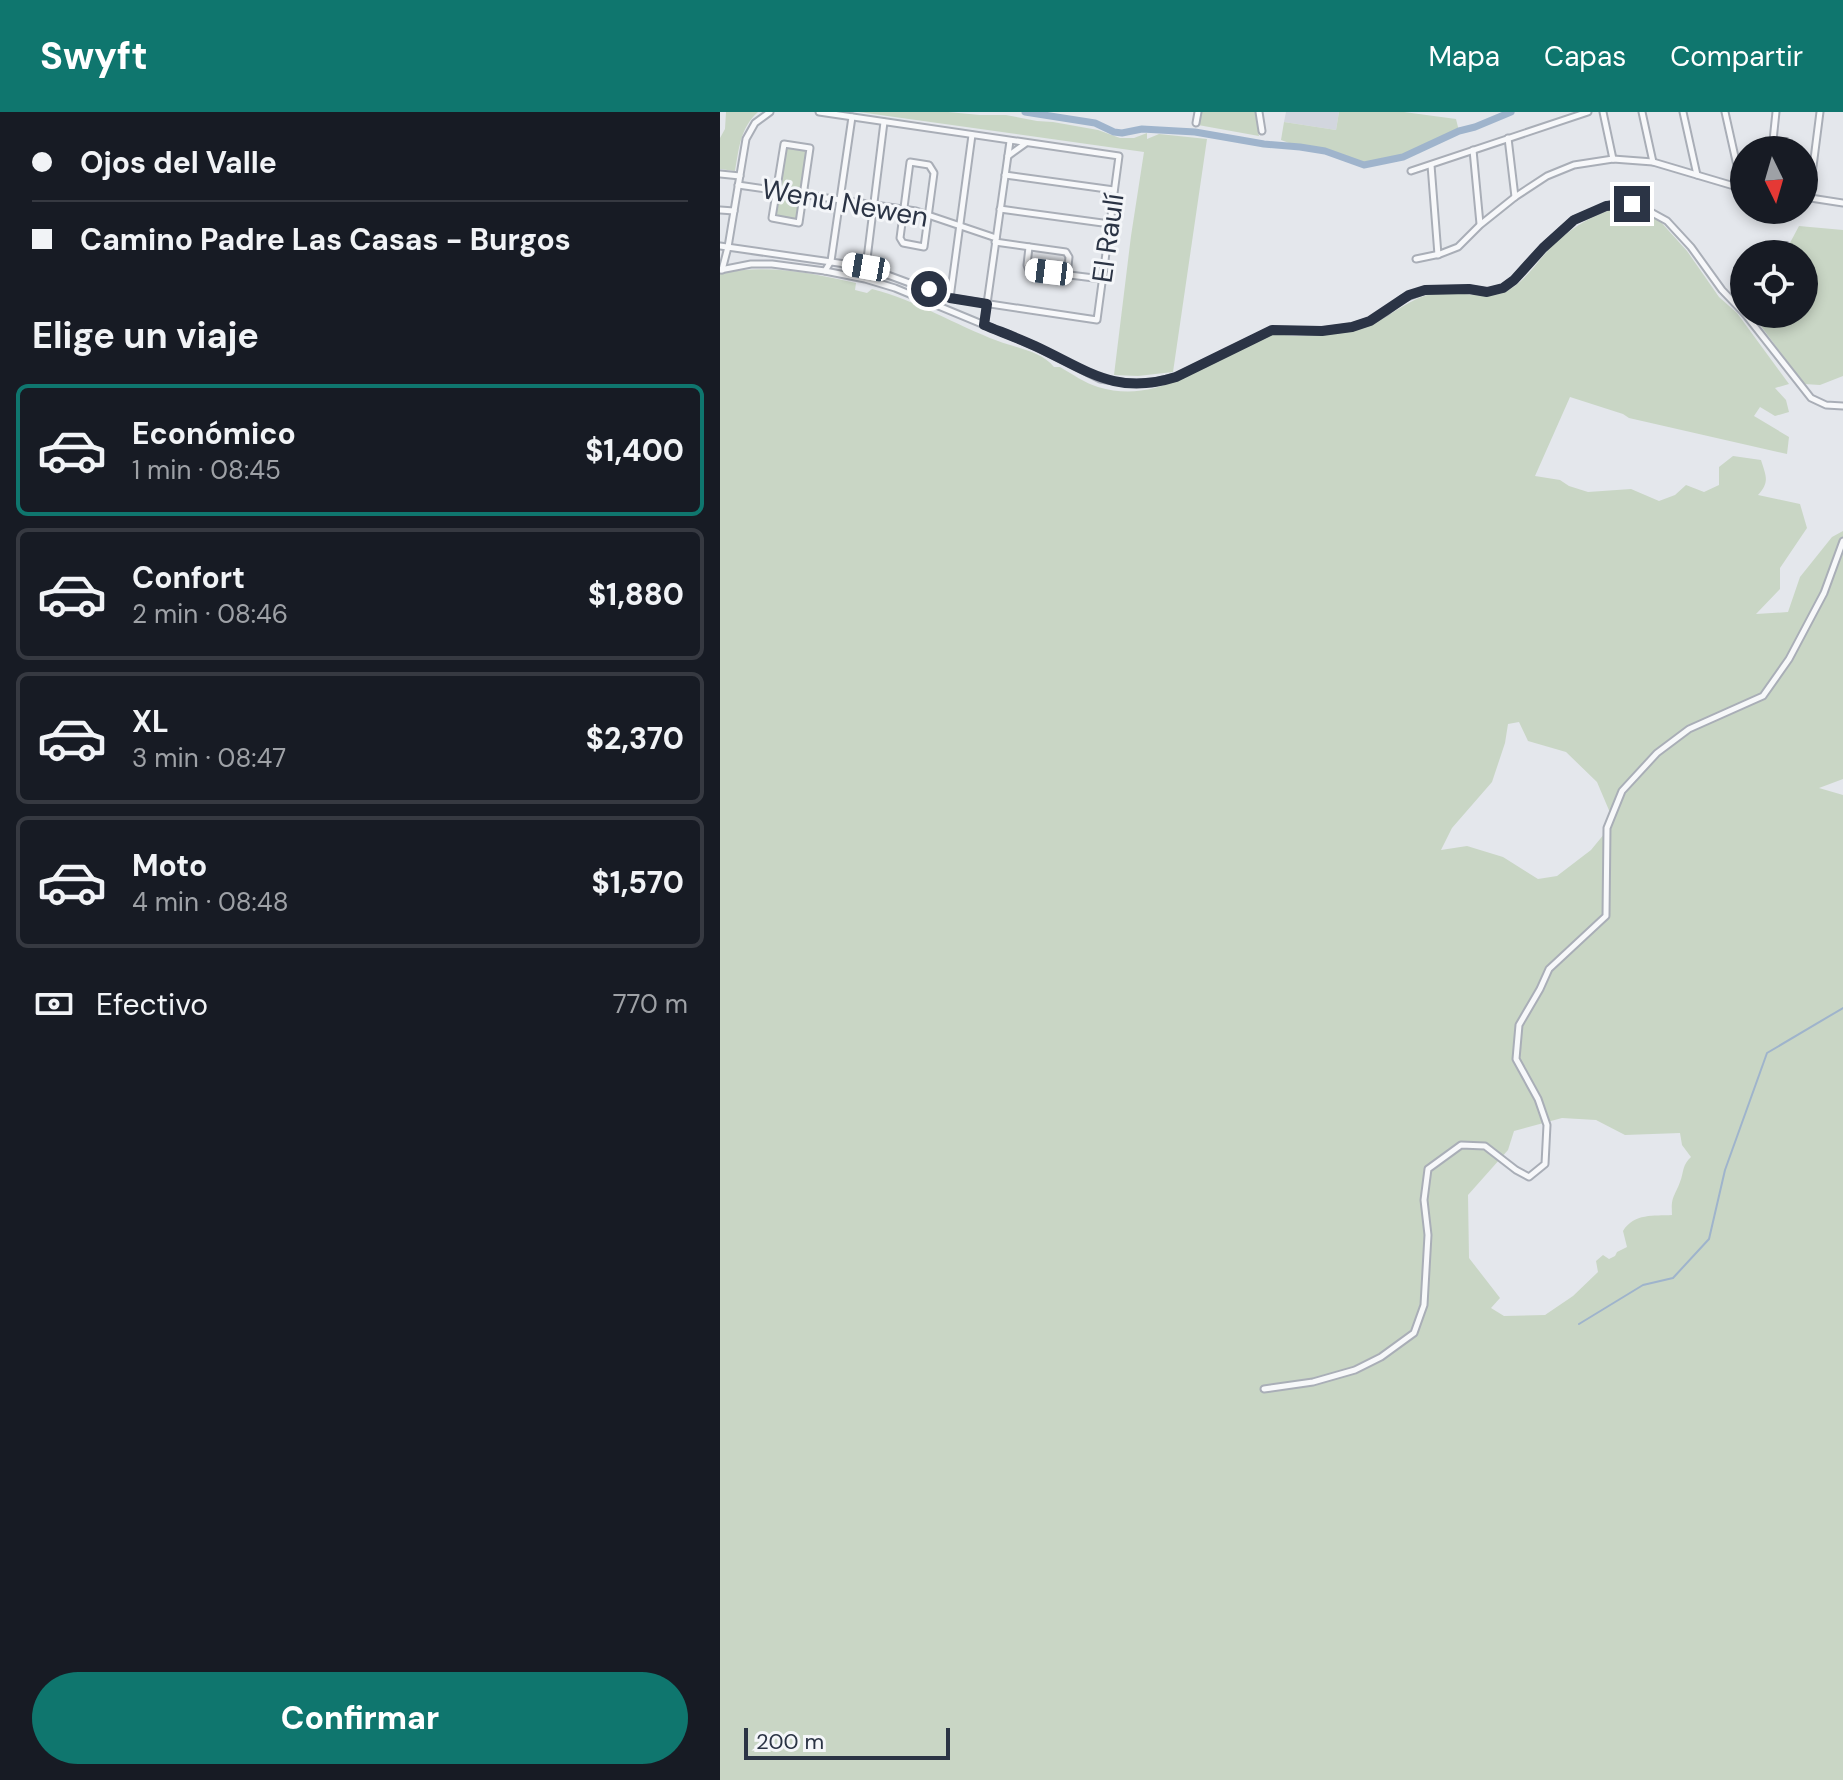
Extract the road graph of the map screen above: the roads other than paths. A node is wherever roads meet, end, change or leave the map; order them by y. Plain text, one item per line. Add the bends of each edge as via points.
1 (770, 112) edge
2 (819, 112) edge
3 (1198, 112) edge
4 (1259, 112) edge
5 (1588, 112) edge
6 (1603, 112) edge
7 (1642, 112) edge
8 (1683, 112) edge
9 (1725, 112) edge
10 (1776, 112) edge
11 (1820, 112) edge
12 (851, 114) edge
13 (1576, 114) edge
14 (884, 122) junction
15 (1196, 123) dead end
16 (1262, 131) dead end
17 (972, 135) junction
18 (1731, 136) edge
19 (1773, 136) edge
20 (1816, 136) edge
21 (1508, 138) junction
22 (1010, 141) junction
23 (1026, 143) junction
24 (1473, 150) junction
25 (1007, 157) junction
26 (1613, 159) junction
27 (1653, 162) junction
28 (1431, 165) junction
29 (1411, 171) dead end
30 (720, 174) edge
31 (1005, 175) junction
32 (1697, 175) junction
33 (740, 176) junction
34 (738, 185) junction
35 (1730, 185) edge
36 (776, 190) junction
37 (1114, 190) junction
38 (803, 194) junction
39 (1515, 197) junction
40 (840, 199) junction
41 (1818, 200) edge
42 (1843, 203) edge
43 (873, 205) junction
44 (1000, 209) junction
45 (720, 210) edge
46 (904, 210) junction
47 (734, 211) junction
48 (928, 215) junction
49 (1110, 224) junction
50 (1480, 225) junction
51 (959, 226) junction
52 (996, 240) junction
53 (720, 246) edge
54 (728, 247) junction
55 (1029, 247) junction
56 (1438, 255) junction
57 (1416, 259) dead end
58 (831, 261) junction
59 (866, 267) junction
60 (721, 270) edge
61 (825, 271) junction
62 (1067, 275) junction
63 (1102, 279) junction
64 (950, 298) junction
65 (1730, 298) edge
66 (987, 304) junction
67 (984, 325) junction
68 (1756, 328) edge
69 (1843, 406) edge
70 (1843, 541) edge
71 (1264, 1389) dead end

1 - 33 street via 746,139
2 - 12 street
3 - 15 street
4 - 16 street
5 - 13 street
6 - 26 street
7 - 27 street
8 - 32 street
9 - 18 street
10 - 19 street
11 - 20 street
12 - 14 street
12 - 40 street
13 - 21 street
14 - 17 street
14 - 43 street
17 - 22 street
17 - 51 street
21 - 24 street
21 - 39 street
22 - 23 street
22 - 25 street
23 - 25 street
23 - 37 street, El Raulí via 1119,156
24 - 28 street
24 - 50 street
25 - 31 street
26 - 27 street
26 - 39 street via 1574,165
27 - 32 street
28 - 29 street
28 - 56 street
30 - 33 street
31 - 37 street
31 - 44 street
32 - 35 street
33 - 34 street
34 - 36 street, Wenu Newen
34 - 47 street
36 - 38 street, Wenu Newen
36 - 38 street via 772,218 799,223
36 - 38 street via 784,144 810,148
37 - 49 street, El Raulí
38 - 40 street, Wenu Newen
39 - 50 street
40 - 43 street, Wenu Newen
40 - 58 street
41 - 42 street
43 - 46 street, Wenu Newen
43 - 59 street
44 - 49 street
44 - 52 street
45 - 47 street
46 - 48 street, Wenu Newen
46 - 48 street via 903,243 924,247
46 - 48 street via 910,162 929,165 934,175
47 - 54 street
48 - 51 street, Wenu Newen
49 - 63 street, El Raulí
50 - 56 street via 1458,247
51 - 52 street, Wenu Newen
51 - 64 street
52 - 55 street, Wenu Newen
52 - 66 street
53 - 54 street
54 - 58 street
54 - 60 street
55 - 62 street, Wenu Newen via 1067,252
55 - 62 street via 1029,270
56 - 57 street
58 - 59 street
58 - 61 street
59 - 64 street
60 - 61 street via 761,264
61 - 67 street via 895,288
62 - 63 street
63 - 66 street, El Raulí via 1097,320
64 - 66 street
65 - 67 street via 1667,221 1621,204 1574,220 1503,288 1425,290 1352,327 1272,330 1162,381 1100,379
66 - 67 street
68 - 69 street via 1811,398
70 - 71 street via 1824,593 1763,696 1689,729 1657,753 1622,791 1607,828 1606,916 1549,969 1519,1025 1516,1059 1547,1125 1545,1164 1529,1177 1485,1146 1461,1145 1428,1169 1424,1305 1414,1333 1355,1370

